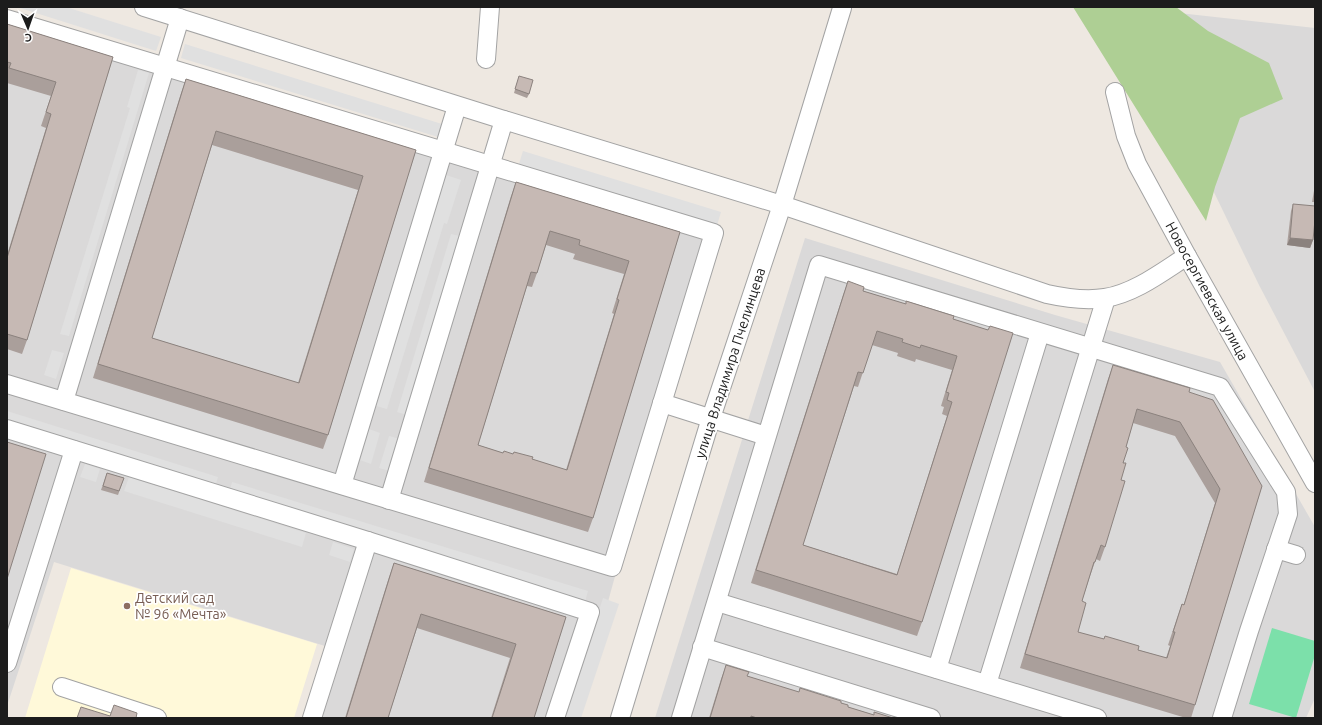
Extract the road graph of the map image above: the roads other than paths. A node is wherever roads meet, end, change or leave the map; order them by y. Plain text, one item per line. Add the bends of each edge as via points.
1 (144, 7) edge
2 (490, 7) edge
3 (842, 8) edge
4 (180, 18) junction
5 (7, 19) edge
6 (486, 59) dead end
7 (166, 67) junction
8 (1115, 92) dead end
9 (457, 106) junction
10 (504, 120) junction
11 (443, 152) junction
12 (490, 166) junction
13 (782, 205) junction
14 (1187, 256) junction
15 (1106, 298) junction
16 (1040, 332) junction
17 (1090, 347) junction
18 (7, 384) edge
19 (64, 401) junction
20 (662, 403) junction
21 (711, 418) junction
22 (7, 430) edge
23 (766, 436) junction
24 (74, 450) junction
25 (1315, 483) edge
26 (342, 485) junction
27 (389, 500) junction
28 (368, 541) junction
29 (1276, 549) junction
30 (1296, 555) dead end
31 (717, 602) junction
32 (702, 647) junction
33 (7, 663) edge
34 (937, 669) junction
35 (986, 684) junction
36 (62, 687) dead end
37 (157, 718) edge
38 (312, 718) edge
39 (555, 718) edge
40 (620, 718) edge
41 (681, 718) edge
42 (928, 718) edge
43 (1096, 718) edge
44 (1222, 718) edge

1 - 4 street
2 - 6 street
3 - 13 street, улица Владимира Пчелинцева
4 - 7 street
4 - 9 street
5 - 7 street
7 - 11 street
7 - 19 street
8 - 14 street, Новосергиевская улица via 1126,136 1137,164
9 - 10 street
9 - 11 street
10 - 12 street
10 - 13 street
11 - 12 street
11 - 26 street
12 - 20 street via 714,233
12 - 27 street
13 - 15 street via 1047,294 1076,299
13 - 21 street, улица Владимира Пчелинцева
14 - 15 street via 1134,287
14 - 25 street, Новосергиевская улица
15 - 17 street
16 - 17 street
16 - 23 street via 820,265
16 - 34 street
17 - 29 street via 1220,387 1286,492 1288,514
17 - 35 street
18 - 19 street
19 - 26 street
20 - 21 street
20 - 27 street via 612,567
21 - 23 street
21 - 40 street, улица Владимира Пчелинцева
22 - 24 street
23 - 31 street
24 - 28 street
24 - 33 street
26 - 27 street
28 - 38 street
28 - 39 street via 590,612
29 - 30 street
29 - 44 street
31 - 32 street
31 - 34 street
32 - 41 street
32 - 42 street
34 - 35 street
35 - 43 street
36 - 37 street

